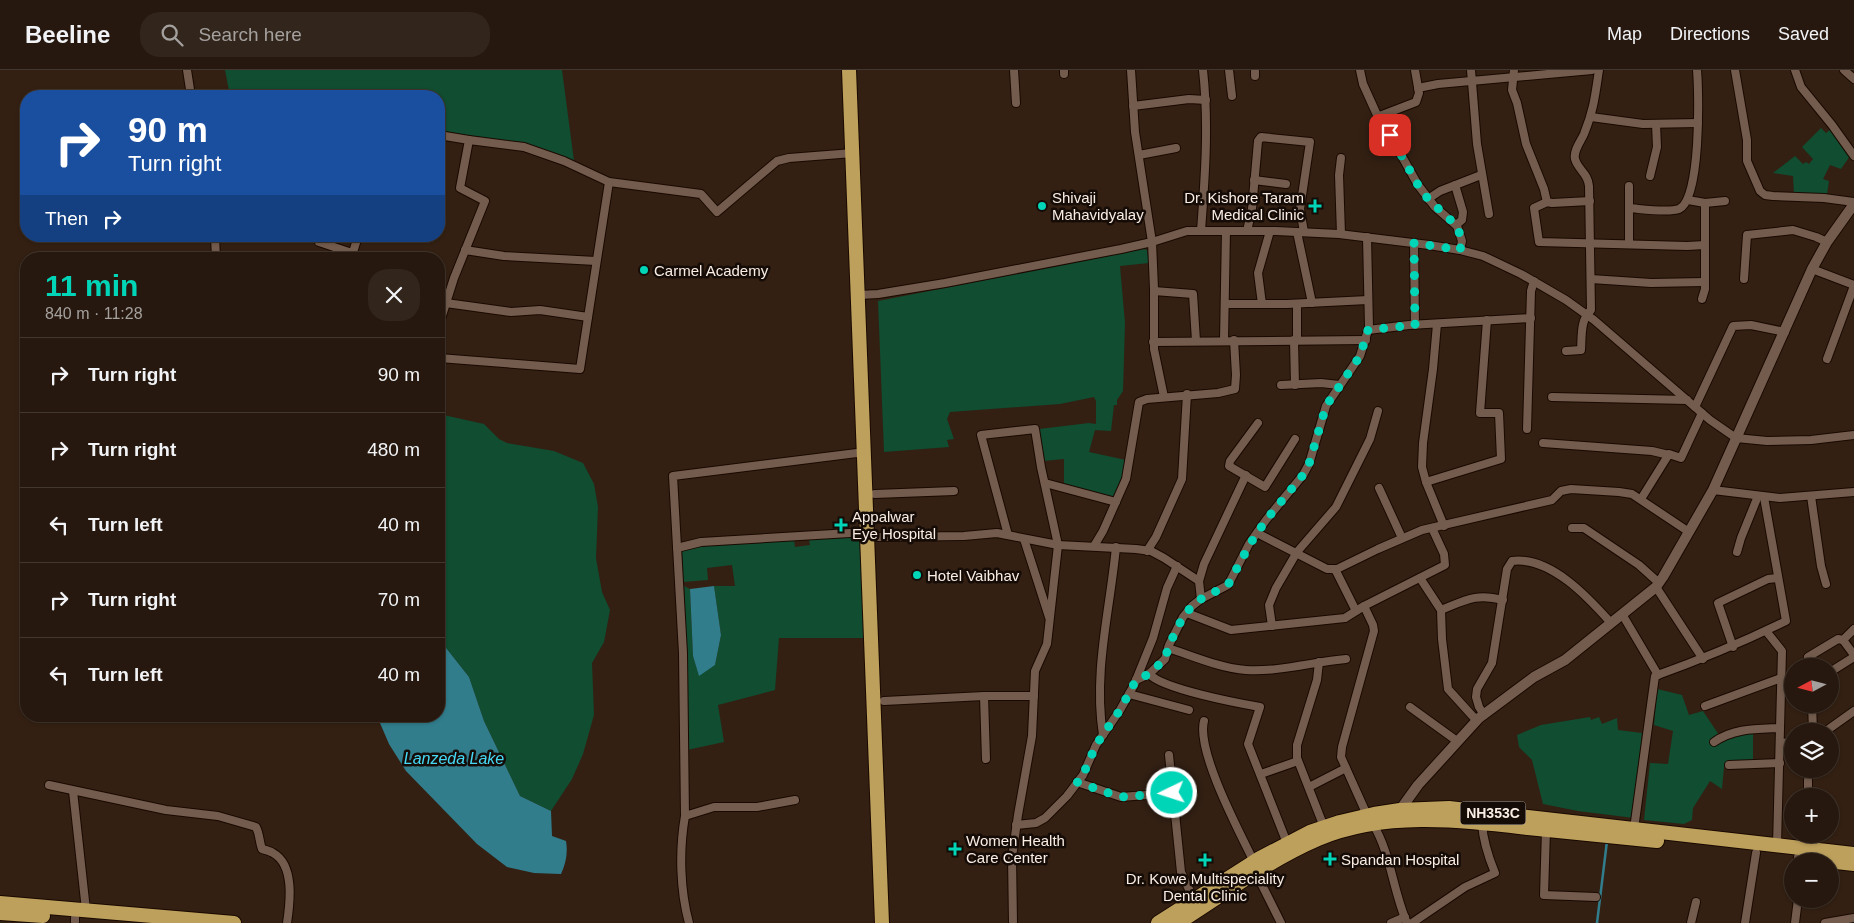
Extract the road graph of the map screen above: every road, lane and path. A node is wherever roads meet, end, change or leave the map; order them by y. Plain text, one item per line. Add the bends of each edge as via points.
1 (186, 70) edge
2 (850, 70) edge
3 (859, 70) edge
4 (1014, 70) edge
5 (1131, 70) edge
6 (1203, 70) edge
7 (1230, 70) edge
8 (1360, 70) edge
9 (1415, 70) edge
10 (1470, 70) edge
11 (1592, 70) edge
12 (1598, 70) edge
13 (1697, 70) edge
14 (1735, 70) edge
15 (1795, 70) edge
16 (1844, 70) edge
17 (1514, 74) edge
18 (1854, 79) edge
19 (1472, 82) junction
20 (1418, 88) junction
21 (190, 90) edge
22 (1232, 96) dead end
23 (1206, 100) junction
24 (1016, 103) dead end
25 (1133, 106) junction
26 (1377, 117) junction
27 (1591, 117) junction
28 (1698, 123) junction
29 (1656, 124) junction
30 (445, 136) edge
31 (469, 140) junction
32 (1176, 148) dead end
33 (853, 153) junction
34 (1139, 155) junction
35 (1854, 156) edge
36 (1341, 158) dead end
37 (1482, 175) junction
38 (1650, 176) dead end
39 (1254, 180) junction
40 (609, 182) junction
41 (1286, 184) dead end
42 (1455, 185) junction
43 (1629, 186) dead end
44 (1428, 199) junction
45 (1688, 200) junction
46 (1725, 201) dead end
47 (1547, 202) junction
48 (1590, 202) junction
49 (1854, 202) edge
50 (1705, 203) junction
51 (1629, 208) junction
52 (1489, 214) dead end
53 (1456, 225) junction
54 (1201, 231) junction
55 (1226, 231) junction
56 (1247, 231) junction
57 (1270, 231) junction
58 (1301, 232) junction
59 (1340, 234) junction
60 (1367, 237) junction
61 (319, 242) dead end
62 (1152, 242) junction
63 (1589, 242) junction
64 (1827, 242) junction
65 (1414, 243) junction
66 (1628, 244) junction
67 (1705, 245) junction
68 (465, 250) junction
69 (1460, 250) junction
70 (343, 252) edge
71 (596, 262) junction
72 (1812, 269) junction
73 (1590, 279) junction
74 (1744, 279) dead end
75 (1534, 281) junction
76 (1704, 282) junction
77 (1854, 286) edge
78 (1154, 291) junction
79 (863, 295) junction
80 (1702, 299) dead end
81 (1368, 300) junction
82 (446, 303) junction
83 (1312, 303) junction
84 (1225, 304) junction
85 (1262, 304) junction
86 (1297, 304) junction
87 (445, 306) edge
88 (1586, 314) junction
89 (588, 317) junction
90 (1531, 318) junction
91 (1487, 320) junction
92 (1437, 324) junction
93 (1415, 325) junction
94 (1368, 330) junction
95 (1785, 332) junction
96 (1224, 340) junction
97 (1234, 340) junction
98 (1295, 340) junction
99 (1366, 340) junction
100 (1196, 341) junction
101 (1153, 342) junction
102 (1566, 351) dead end
103 (445, 358) edge
104 (1827, 359) dead end
105 (1295, 384) junction
106 (1281, 385) dead end
107 (1339, 385) junction
108 (1187, 394) junction
109 (1164, 397) junction
110 (1552, 397) dead end
111 (1687, 400) junction
112 (1695, 406) junction
113 (1378, 411) dead end
114 (1702, 413) junction
115 (1258, 423) dead end
116 (1527, 429) dead end
117 (1854, 436) edge
118 (1736, 438) junction
119 (1295, 439) dead end
120 (1854, 441) edge
121 (1543, 443) dead end
122 (864, 452) junction
123 (1669, 455) junction
124 (1246, 475) junction
125 (1426, 482) junction
126 (1045, 483) junction
127 (1379, 488) dead end
128 (1713, 490) junction
129 (954, 491) dead end
130 (1854, 492) edge
131 (875, 494) junction
132 (1811, 496) junction
133 (1761, 497) junction
134 (1641, 499) junction
135 (1116, 502) junction
136 (1444, 526) junction
137 (1432, 528) junction
138 (1572, 528) dead end
139 (1258, 532) junction
140 (1689, 532) junction
141 (1008, 534) junction
142 (872, 535) junction
143 (1402, 538) junction
144 (1024, 539) junction
145 (1058, 545) junction
146 (1094, 546) junction
147 (677, 548) junction
148 (1116, 548) junction
149 (1147, 551) junction
150 (1297, 552) junction
151 (1737, 552) dead end
152 (1177, 566) junction
153 (1335, 570) junction
154 (1420, 578) junction
155 (1778, 578) junction
156 (1199, 581) junction
157 (1826, 584) dead end
158 (1658, 585) junction
159 (1201, 599) junction
160 (1503, 600) junction
161 (1364, 606) junction
162 (1442, 610) junction
163 (1356, 611) junction
164 (1187, 612) junction
165 (1622, 614) junction
166 (1050, 619) junction
167 (1611, 623) junction
168 (1272, 626) junction
169 (1854, 629) edge
170 (1766, 631) junction
171 (1843, 640) junction
172 (1733, 647) junction
173 (1168, 648) junction
174 (1854, 656) edge
175 (1808, 657) dead end
176 (1346, 659) dead end
177 (1703, 659) junction
178 (1319, 662) junction
179 (1839, 666) edge
180 (1149, 674) junction
181 (1658, 675) junction
182 (1781, 678) junction
183 (1136, 680) junction
184 (1129, 694) junction
185 (984, 696) junction
186 (1034, 696) junction
187 (884, 701) junction
188 (1705, 706) dead end
189 (1410, 707) dead end
190 (1189, 710) dead end
191 (1854, 711) edge
192 (1480, 718) junction
193 (1204, 722) dead end
194 (1837, 723) edge
195 (1780, 728) junction
196 (1103, 734) junction
197 (1457, 741) junction
198 (1714, 742) dead end
199 (1780, 742) junction
200 (1784, 742) edge
201 (1169, 755) dead end
202 (986, 759) dead end
203 (1298, 762) junction
204 (1780, 763) junction
205 (1729, 765) dead end
206 (1346, 768) junction
207 (1261, 774) junction
208 (1808, 780) dead end
209 (1077, 782) junction
210 (49, 786) dead end
211 (1309, 787) junction
212 (1808, 788) edge
213 (73, 791) junction
214 (1172, 793) junction
215 (795, 800) dead end
216 (1400, 810) junction
217 (685, 816) junction
218 (1370, 820) junction
219 (1482, 823) junction
220 (1016, 825) junction
221 (1324, 827) junction
222 (1634, 829) junction
223 (1546, 830) junction
224 (1287, 843) junction
225 (1777, 845) junction
226 (1756, 853) junction
227 (1795, 853) edge
228 (1854, 854) edge
229 (1784, 855) edge
230 (1839, 855) edge
231 (1839, 862) edge
232 (1854, 864) edge
233 (1255, 867) junction
234 (1596, 897) dead end
235 (1194, 900) junction
236 (1696, 902) dead end
237 (0, 903) edge
238 (1797, 908) edge
239 (0, 913) edge
240 (79, 917) edge
241 (1854, 918) edge
242 (1406, 920) edge
243 (1838, 922) edge
244 (141, 923) edge
245 (234, 923) edge
246 (287, 923) edge
247 (690, 923) edge
248 (882, 923) edge
249 (891, 923) edge
250 (1013, 923) edge
251 (1158, 923) edge
252 (1178, 923) edge
253 (1281, 923) edge
254 (1391, 923) edge
255 (1412, 923) edge
256 (1691, 923) edge
257 (1745, 923) edge
258 (1795, 923) edge
259 (1825, 923) edge

1 - 21 street
2 - 33 highway
3 - 79 highway
4 - 24 street
5 - 25 street
6 - 23 street
7 - 22 street
8 - 26 street
9 - 20 street
10 - 19 street
11 - 17 street
12 - 27 street
13 - 28 street
14 - 49 street via 1747,140 1747,161 1760,191 1772,196
15 - 35 street via 1801,87
16 - 18 street
17 - 19 street
17 - 47 street via 1512,90 1522,131
19 - 20 street
19 - 37 street
20 - 26 street via 1416,102
23 - 25 street
23 - 54 street
25 - 34 street
26 - 44 street
27 - 29 street
27 - 48 street via 1575,159 1588,178
28 - 29 street
28 - 45 street
29 - 38 street via 1657,147
30 - 31 street
31 - 40 street via 524,147
31 - 68 street via 460,188 484,201
32 - 34 street
33 - 40 street via 777,161 718,212 701,194
33 - 79 highway
34 - 62 street
36 - 59 street
37 - 42 street
37 - 52 street
39 - 41 street
39 - 56 street
39 - 58 street via 1261,136 1310,142 1300,208
40 - 71 street
42 - 44 street
42 - 53 street via 1463,212 1462,220
43 - 51 street
44 - 53 street
45 - 50 street
45 - 51 street via 1679,209 1672,210
46 - 50 street
47 - 48 street
47 - 63 street via 1534,208 1539,242
48 - 63 street
49 - 64 street
50 - 67 street
51 - 66 street
53 - 69 street via 1462,241
54 - 55 street
54 - 62 street via 1187,231
55 - 56 street
55 - 84 street
56 - 57 street
57 - 58 street
57 - 85 street via 1258,272
58 - 59 street
58 - 83 street
59 - 60 street
60 - 65 street
60 - 81 street
61 - 70 street
62 - 78 street
62 - 79 street via 945,283
63 - 66 street
63 - 73 street
64 - 72 street
64 - 74 street via 1793,230 1746,235
65 - 69 street
65 - 93 street
66 - 67 street
67 - 76 street
68 - 71 street
68 - 82 street
69 - 75 street via 1483,256
71 - 89 street
72 - 77 street
72 - 95 street
73 - 76 street
73 - 88 street via 1591,310
75 - 88 street
75 - 90 street
76 - 80 street
77 - 104 street
78 - 100 street via 1193,294
78 - 101 street
79 - 122 highway
79 - 131 highway
81 - 83 street
81 - 94 street
82 - 87 street
82 - 89 street via 511,312 540,310
83 - 86 street
84 - 85 street
84 - 96 street
85 - 86 street
86 - 98 street
88 - 102 street via 1582,324 1581,350
88 - 111 street
89 - 103 street via 580,369
90 - 91 street
90 - 116 street
91 - 92 street
91 - 125 street via 1480,413 1498,413 1501,459
92 - 93 street
92 - 125 street via 1423,443 1422,467
93 - 94 street
94 - 99 street
95 - 112 street via 1751,325 1733,326
95 - 118 street
96 - 97 street
96 - 100 street
97 - 98 street
97 - 108 street via 1235,389
98 - 99 street
98 - 105 street
99 - 107 street via 1360,356
100 - 101 street
101 - 109 street
105 - 106 street
105 - 107 street
107 - 139 street via 1326,406 1303,475
108 - 109 street
108 - 149 street via 1182,479
109 - 135 street via 1139,402 1126,479
110 - 111 street
111 - 112 street
112 - 114 street
113 - 150 street via 1370,439 1336,507
114 - 118 street
114 - 123 street via 1681,458
115 - 124 street via 1230,461 1229,466
117 - 118 street via 1793,441
117 - 120 street
118 - 128 street
119 - 124 street via 1265,487
121 - 123 street
122 - 142 highway
122 - 147 street via 672,476
123 - 134 street
124 - 156 street
125 - 136 street
126 - 135 street
126 - 141 street via 1035,429 981,435
126 - 145 street
127 - 143 street
128 - 133 street
128 - 140 street
129 - 131 street
130 - 132 street
131 - 142 highway
132 - 133 street
132 - 157 street
133 - 151 street
133 - 155 street
134 - 136 street via 1619,492 1571,489 1561,491 1552,500
134 - 140 street
135 - 146 street
136 - 137 street
137 - 143 street
137 - 154 street via 1446,561 1438,570
138 - 158 street via 1584,528 1639,565
139 - 150 street
139 - 159 street via 1228,585
140 - 158 street
141 - 142 street
141 - 144 street
142 - 147 street via 701,542
142 - 187 highway
142 - 248 highway
143 - 153 street
144 - 145 street
144 - 166 street
145 - 146 street
145 - 166 street
146 - 148 street
147 - 217 street via 683,653
148 - 149 street
148 - 196 street via 1099,688
149 - 152 street
150 - 153 street via 1327,569
150 - 168 street via 1269,605
152 - 156 street
152 - 183 street
153 - 163 street
154 - 161 street
154 - 162 street
155 - 170 street via 1787,619
155 - 172 street via 1768,579 1718,603
156 - 159 street
158 - 165 street
158 - 177 street
159 - 164 street
160 - 162 street via 1476,597
160 - 167 street via 1507,570 1512,561 1520,560 1545,567 1570,582
160 - 192 street via 1492,663 1477,689
161 - 163 street
161 - 206 street via 1374,630 1342,747 1341,757
162 - 192 street via 1448,688
163 - 168 street via 1345,618
164 - 168 street via 1231,630
164 - 173 street
165 - 167 street
165 - 181 street
166 - 186 street via 1047,644 1035,671
167 - 192 street via 1565,660 1534,677
169 - 171 street
170 - 172 street
170 - 182 street via 1782,651
171 - 174 street
171 - 175 street via 1838,639
172 - 177 street
173 - 178 street via 1248,670
173 - 180 street via 1165,659
174 - 179 street
176 - 178 street
177 - 181 street
178 - 203 street via 1317,680 1297,745
180 - 183 street
180 - 207 street via 1154,679 1184,689 1260,707 1248,744
181 - 222 street via 1655,676
182 - 188 street
182 - 195 street
183 - 184 street
184 - 190 street
184 - 196 street
185 - 186 street
185 - 187 street
185 - 202 street
186 - 220 street via 1032,736
187 - 249 highway
189 - 197 street
191 - 194 street
192 - 197 street
193 - 233 street via 1204,740 1216,778
195 - 198 street via 1734,732
195 - 199 street
196 - 209 street
197 - 216 street
199 - 200 street
199 - 204 street
201 - 214 street
203 - 207 street
203 - 211 street
204 - 205 street
204 - 225 street
206 - 211 street
206 - 218 street
207 - 224 street
208 - 212 street
209 - 214 street via 1120,797
209 - 220 street via 1045,818 1036,823
210 - 213 street
211 - 221 street
213 - 240 street
213 - 246 street via 166,810 218,816 256,827 262,849 274,853 284,862 291,898
214 - 235 street via 1181,872
215 - 217 street via 757,807 714,807
216 - 218 highway, NH353C
216 - 222 highway, NH353C via 1449,808
217 - 247 street via 682,833 683,895
218 - 219 highway, NH353C
218 - 221 highway, NH353C
218 - 233 highway, NH353C via 1319,838
218 - 242 street via 1382,838 1399,905
219 - 223 highway, NH353C
219 - 255 street via 1485,845 1496,873 1464,888
220 - 250 street via 1012,858
221 - 224 highway, NH353C
222 - 225 highway, NH353C
223 - 226 highway, NH353C
223 - 234 street via 1544,895
224 - 233 highway, NH353C
225 - 227 highway, NH353C
226 - 229 highway, NH353C
226 - 257 street
228 - 230 highway, NH353C
231 - 232 highway, NH353C
233 - 235 highway, NH353C
233 - 252 highway, NH353C
233 - 253 street
235 - 251 highway, NH353C
236 - 256 street
237 - 240 highway
238 - 258 street
239 - 240 highway
240 - 244 highway
240 - 245 highway
241 - 243 street
242 - 254 street
243 - 259 street

